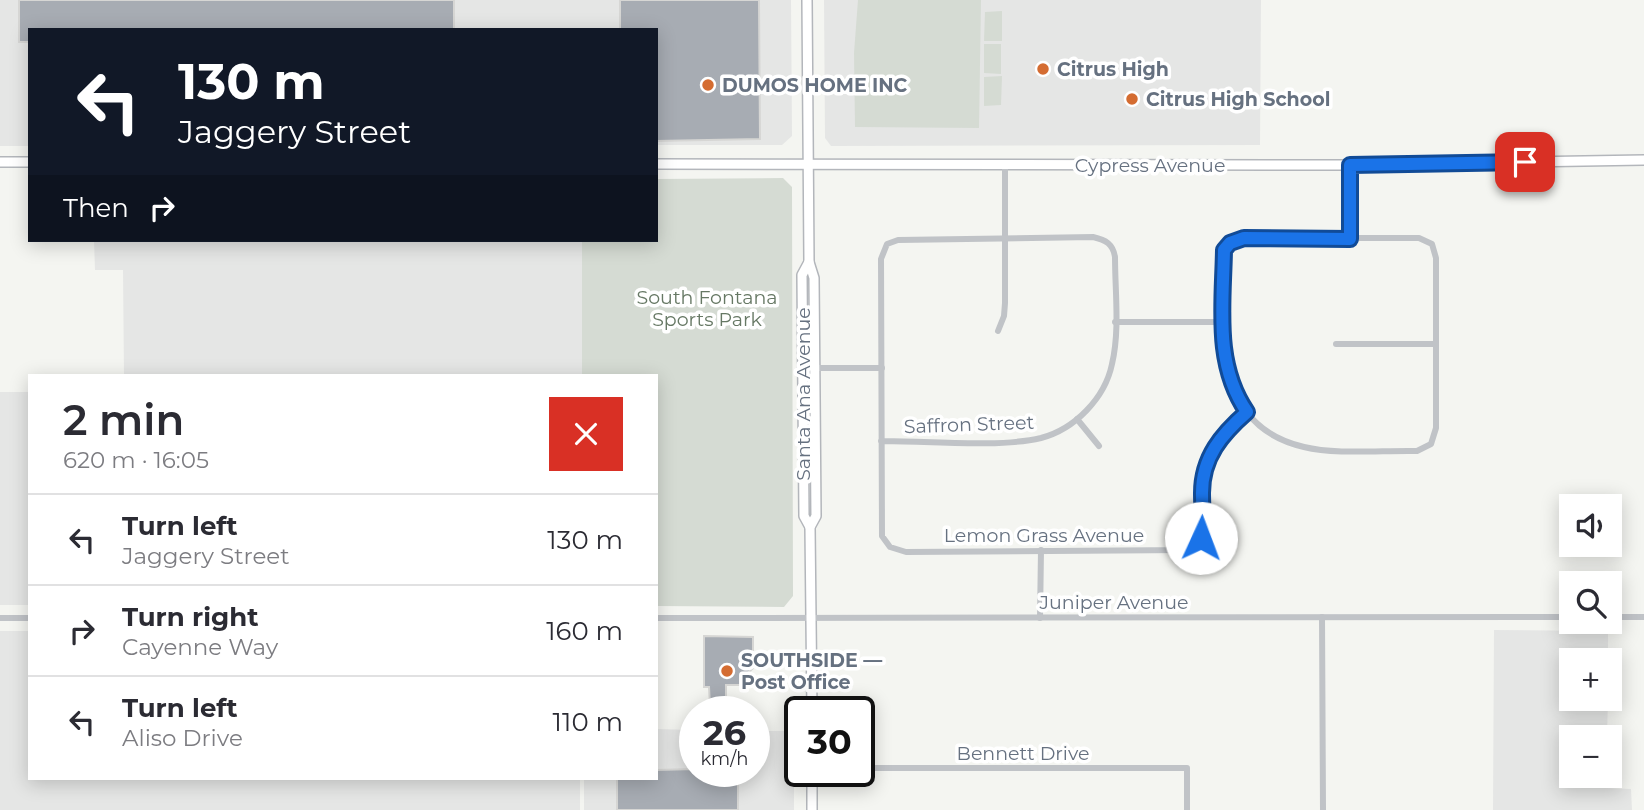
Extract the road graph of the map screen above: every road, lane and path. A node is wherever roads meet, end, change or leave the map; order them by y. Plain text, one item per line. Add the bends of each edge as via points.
1 (807, 0) edge
2 (1644, 160) edge
3 (0, 162) edge
4 (28, 162) edge
5 (658, 164) edge
6 (1005, 165) junction
7 (1350, 165) junction
8 (808, 166) junction
9 (1005, 237) junction
10 (1350, 239) junction
11 (809, 262) junction
12 (1115, 322) junction
13 (1223, 322) junction
14 (998, 331) dead end
15 (1336, 344) dead end
16 (1436, 344) junction
17 (815, 368) junction
18 (882, 368) junction
19 (1247, 412) junction
20 (1077, 419) junction
21 (881, 442) junction
22 (1099, 446) dead end
23 (810, 527) junction
24 (1041, 550) junction
25 (1322, 617) junction
26 (1559, 617) edge
27 (1622, 617) edge
28 (1644, 617) edge
29 (0, 618) edge
30 (28, 618) edge
31 (658, 618) edge
32 (811, 618) junction
33 (1040, 618) junction
34 (812, 696) edge
35 (875, 768) edge
36 (812, 787) edge
37 (812, 810) edge
38 (1187, 810) edge
39 (1323, 810) edge

1 - 8 street, Santa Ana Avenue
2 - 7 street, Cypress Avenue
3 - 4 street
5 - 8 street, Cypress Avenue
6 - 7 street, Cypress Avenue
6 - 8 street, Cypress Avenue
6 - 9 street
7 - 10 street
8 - 11 street, Santa Ana Avenue
9 - 12 street, Saffron Street via 1093,237 1112,245
9 - 14 street via 1004,316
9 - 18 street via 887,244 881,259
10 - 13 street via 1244,238 1230,243 1224,250
10 - 16 street via 1419,238 1432,244
11 - 17 street, Santa Ana Avenue via 814,278
11 - 23 street, Santa Ana Avenue via 802,285 804,516
12 - 13 street
12 - 20 street, Saffron Street via 1108,378 1096,400
13 - 19 street via 1227,373
15 - 16 street
16 - 19 street via 1436,428 1432,444 1417,451 1304,447 1267,431
17 - 18 street
17 - 23 street, Santa Ana Avenue via 816,516
18 - 21 street
19 - 24 street, Lemon Grass Avenue via 1222,436 1208,460 1198,544 1187,550
20 - 21 street, Saffron Street via 1027,441
20 - 22 street
21 - 24 street, Lemon Grass Avenue via 882,536 890,547 906,552
23 - 32 street, Santa Ana Avenue
24 - 33 street
25 - 26 street, Juniper Avenue
25 - 33 street, Juniper Avenue
25 - 39 street
27 - 28 street
29 - 30 street
31 - 32 street, Juniper Avenue
32 - 33 street, Juniper Avenue
32 - 34 street, Santa Ana Avenue
35 - 38 street, Bennett Drive via 1187,768
36 - 37 street

